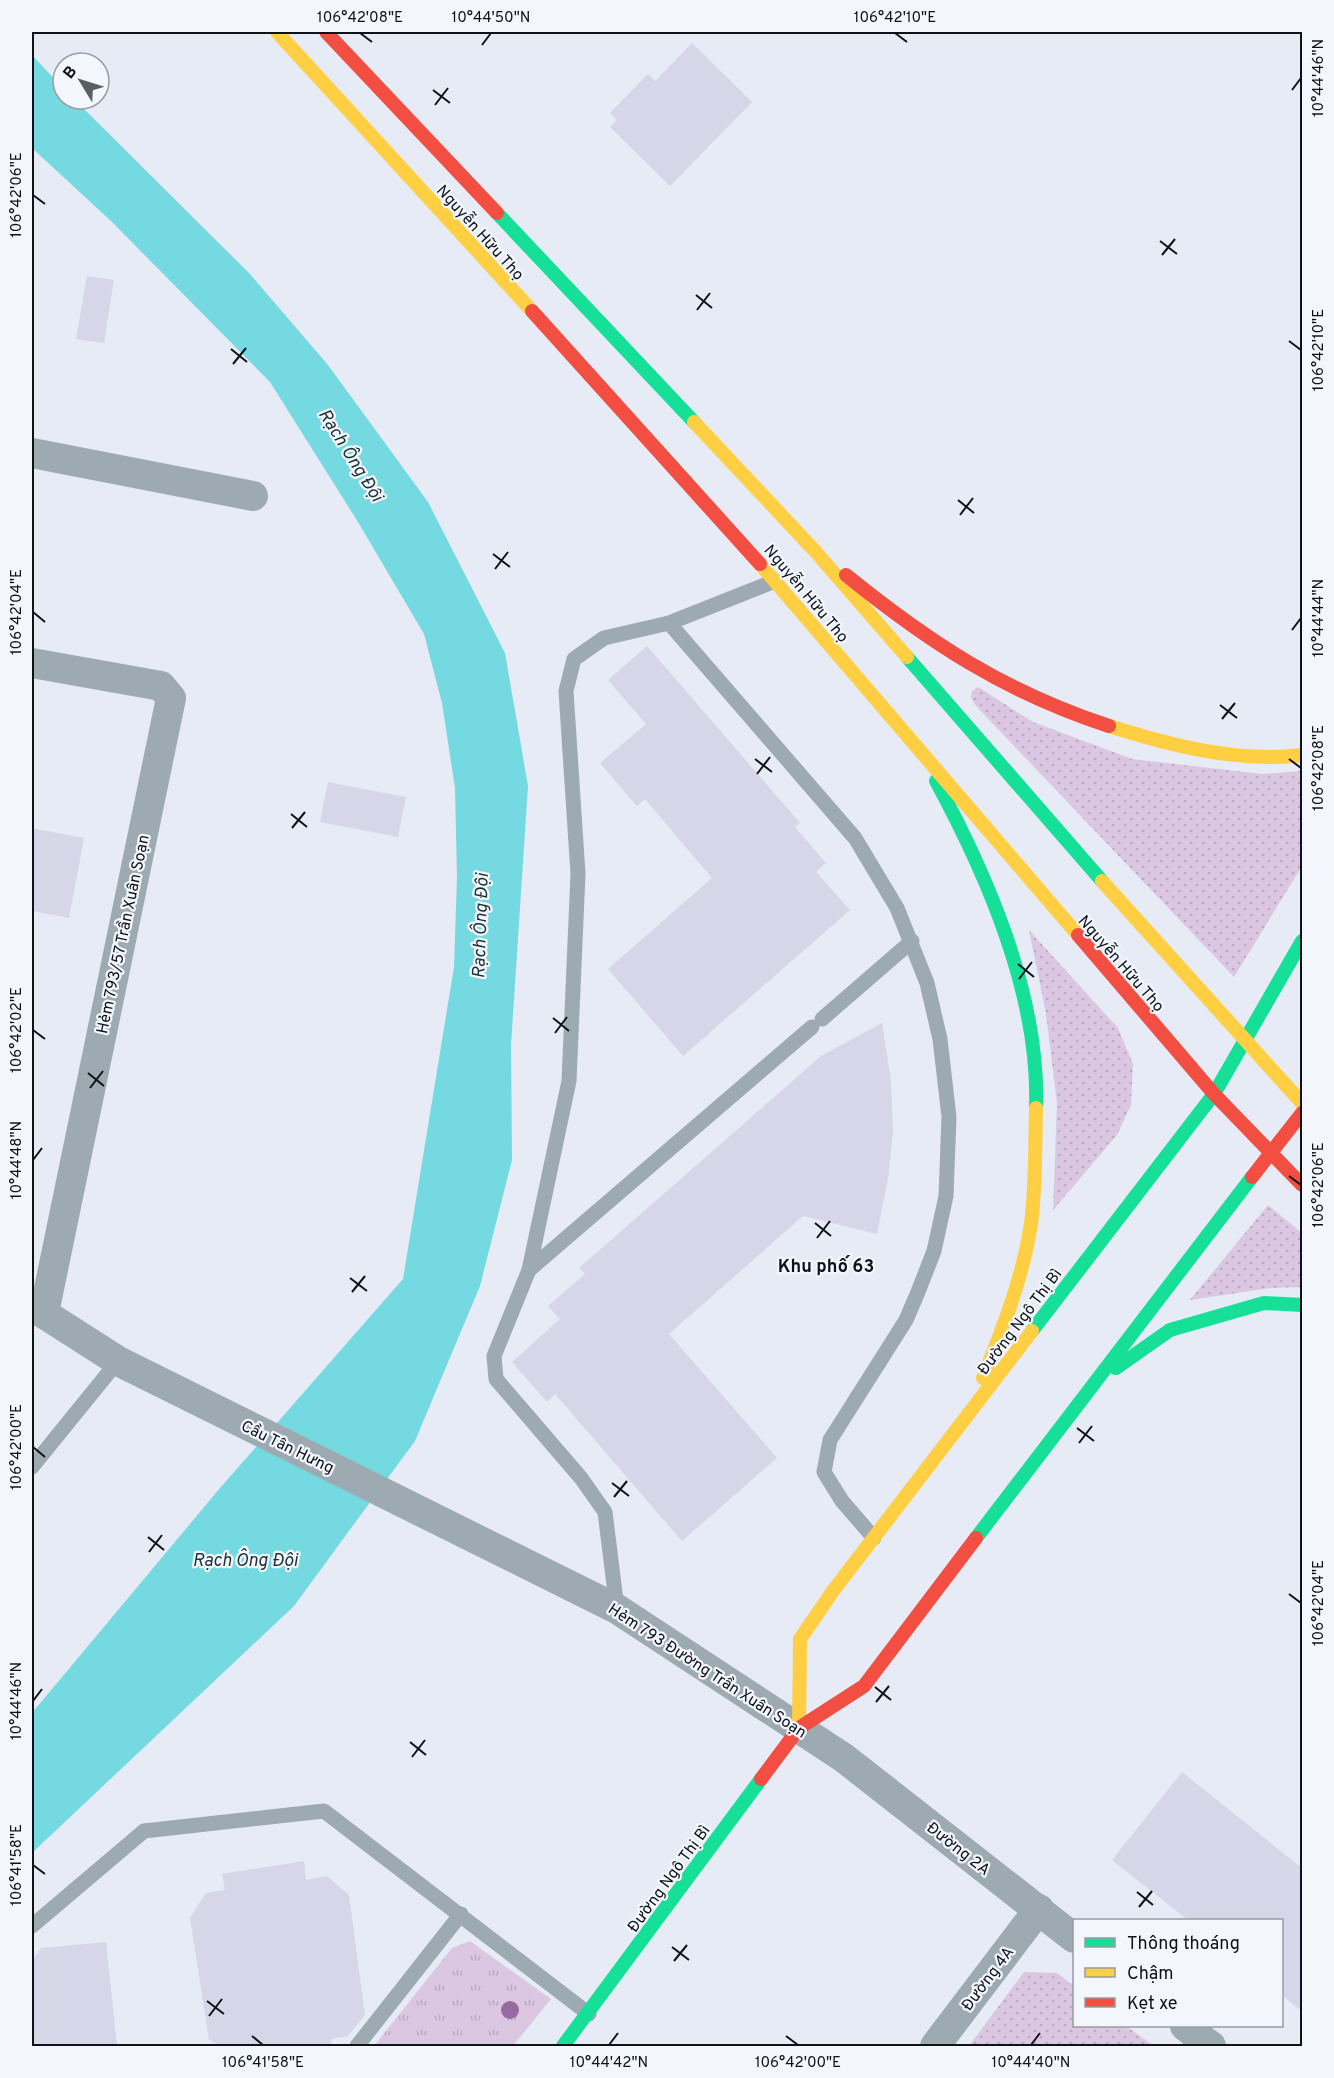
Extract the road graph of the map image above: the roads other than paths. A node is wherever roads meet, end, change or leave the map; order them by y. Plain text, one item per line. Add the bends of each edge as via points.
1 (277, 32) edge
2 (326, 32) edge
3 (32, 453) edge
4 (253, 496) dead end
5 (815, 551) junction
6 (775, 581) junction
7 (669, 623) junction
8 (32, 663) edge
9 (919, 751) junction
10 (1302, 755) edge
11 (912, 941) junction
12 (1302, 941) edge
13 (1243, 1041) junction
14 (1214, 1094) junction
15 (1302, 1103) edge
16 (1302, 1113) edge
17 (1271, 1154) junction
18 (1302, 1185) edge
19 (529, 1270) junction
20 (1302, 1305) edge
21 (38, 1310) edge
22 (118, 1361) junction
23 (1090, 1386) junction
24 (966, 1418) junction
25 (32, 1467) edge
26 (408, 1506) joint
27 (874, 1538) junction
28 (617, 1610) junction
29 (799, 1728) junction
30 (844, 1758) joint
31 (1039, 1910) junction
32 (461, 1914) junction
33 (32, 1926) edge
34 (1073, 1937) edge
35 (589, 2014) junction
36 (1187, 2027) edge
37 (357, 2046) edge
38 (563, 2046) edge
39 (935, 2046) edge
40 (1211, 2046) edge

1 - 6 street, Nguyễn Hữu Thọ
2 - 5 street, Nguyễn Hữu Thọ
3 - 4 street
5 - 10 street via 918,631 1008,685 1081,719 1159,742 1229,754
5 - 13 street, Nguyễn Hữu Thọ
6 - 7 lane
6 - 9 street, Nguyễn Hữu Thọ
7 - 11 lane via 855,838 881,877
7 - 19 lane via 604,638 574,659 566,691 578,874 568,1080
8 - 21 street, Hẻm 793/57 Trần Xuân Soạn via 161,686 171,698
9 - 14 street, Nguyễn Hữu Thọ
9 - 24 street via 963,830 996,906 1022,993 1036,1082 1035,1172 1026,1247 1002,1330
11 - 19 lane
11 - 27 lane via 927,982 940,1039 949,1117 946,1196 934,1251 918,1292 895,1338 830,1440 824,1472 842,1501
12 - 13 street, Đường Ngô Thị Bì
13 - 14 street, Đường Ngô Thị Bì
13 - 15 street, Nguyễn Hữu Thọ
14 - 17 street, Nguyễn Hữu Thọ
14 - 24 street, Đường Ngô Thị Bì
16 - 17 street, Đường Ngô Thị Bì
17 - 18 street, Nguyễn Hữu Thọ
17 - 23 street, Đường Ngô Thị Bì
19 - 28 lane via 494,1356 496,1379 581,1478 604,1512
20 - 23 street via 1264,1303 1170,1330
21 - 22 street
22 - 25 lane
22 - 26 street, Cầu Tân Hưng
23 - 29 street, Đường Ngô Thị Bì via 864,1686
24 - 27 street, Đường Ngô Thị Bì
26 - 28 street, Hẻm 793 Đường Trần Xuân Soạn
27 - 29 street, Đường Ngô Thị Bì via 800,1639
28 - 29 street, Hẻm 793 Đường Trần Xuân Soạn
29 - 30 street, Hẻm 793 Đường Trần Xuân Soạn
29 - 35 street, Đường Ngô Thị Bì
30 - 31 street, Đường 2A
31 - 34 street, Đường 2A
31 - 39 street, Đường 4A
32 - 33 lane via 324,1811 144,1831
32 - 35 lane
32 - 37 lane
35 - 38 street, Đường Ngô Thị Bì
36 - 40 street

